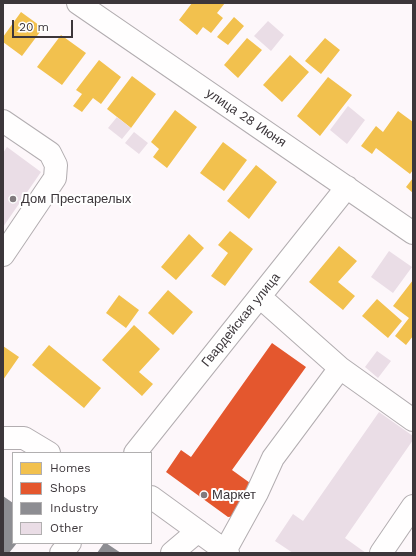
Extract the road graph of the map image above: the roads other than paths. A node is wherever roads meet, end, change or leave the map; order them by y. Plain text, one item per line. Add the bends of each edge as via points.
1 (78, 3) edge
2 (3, 121) edge
3 (347, 187) junction
4 (413, 233) edge
5 (3, 255) edge
6 (260, 297) junction
7 (340, 368) junction
8 (413, 420) edge
9 (3, 438) edge
10 (47, 452) edge
11 (136, 452) edge
12 (152, 498) edge
13 (413, 506) edge
14 (198, 531) junction
15 (69, 544) edge
16 (226, 552) edge
17 (61, 553) edge
18 (172, 553) edge
19 (381, 553) edge

1 - 3 street, улица 28 Июня
2 - 5 street via 50,153 56,165 55,178
3 - 4 street, улица 28 Июня
3 - 6 street, Гвардейская улица
6 - 7 street
6 - 11 street, Гвардейская улица
7 - 8 street
7 - 16 street via 273,458
9 - 10 street via 24,438
12 - 14 street
13 - 19 street
14 - 16 street
14 - 18 street
15 - 17 street

